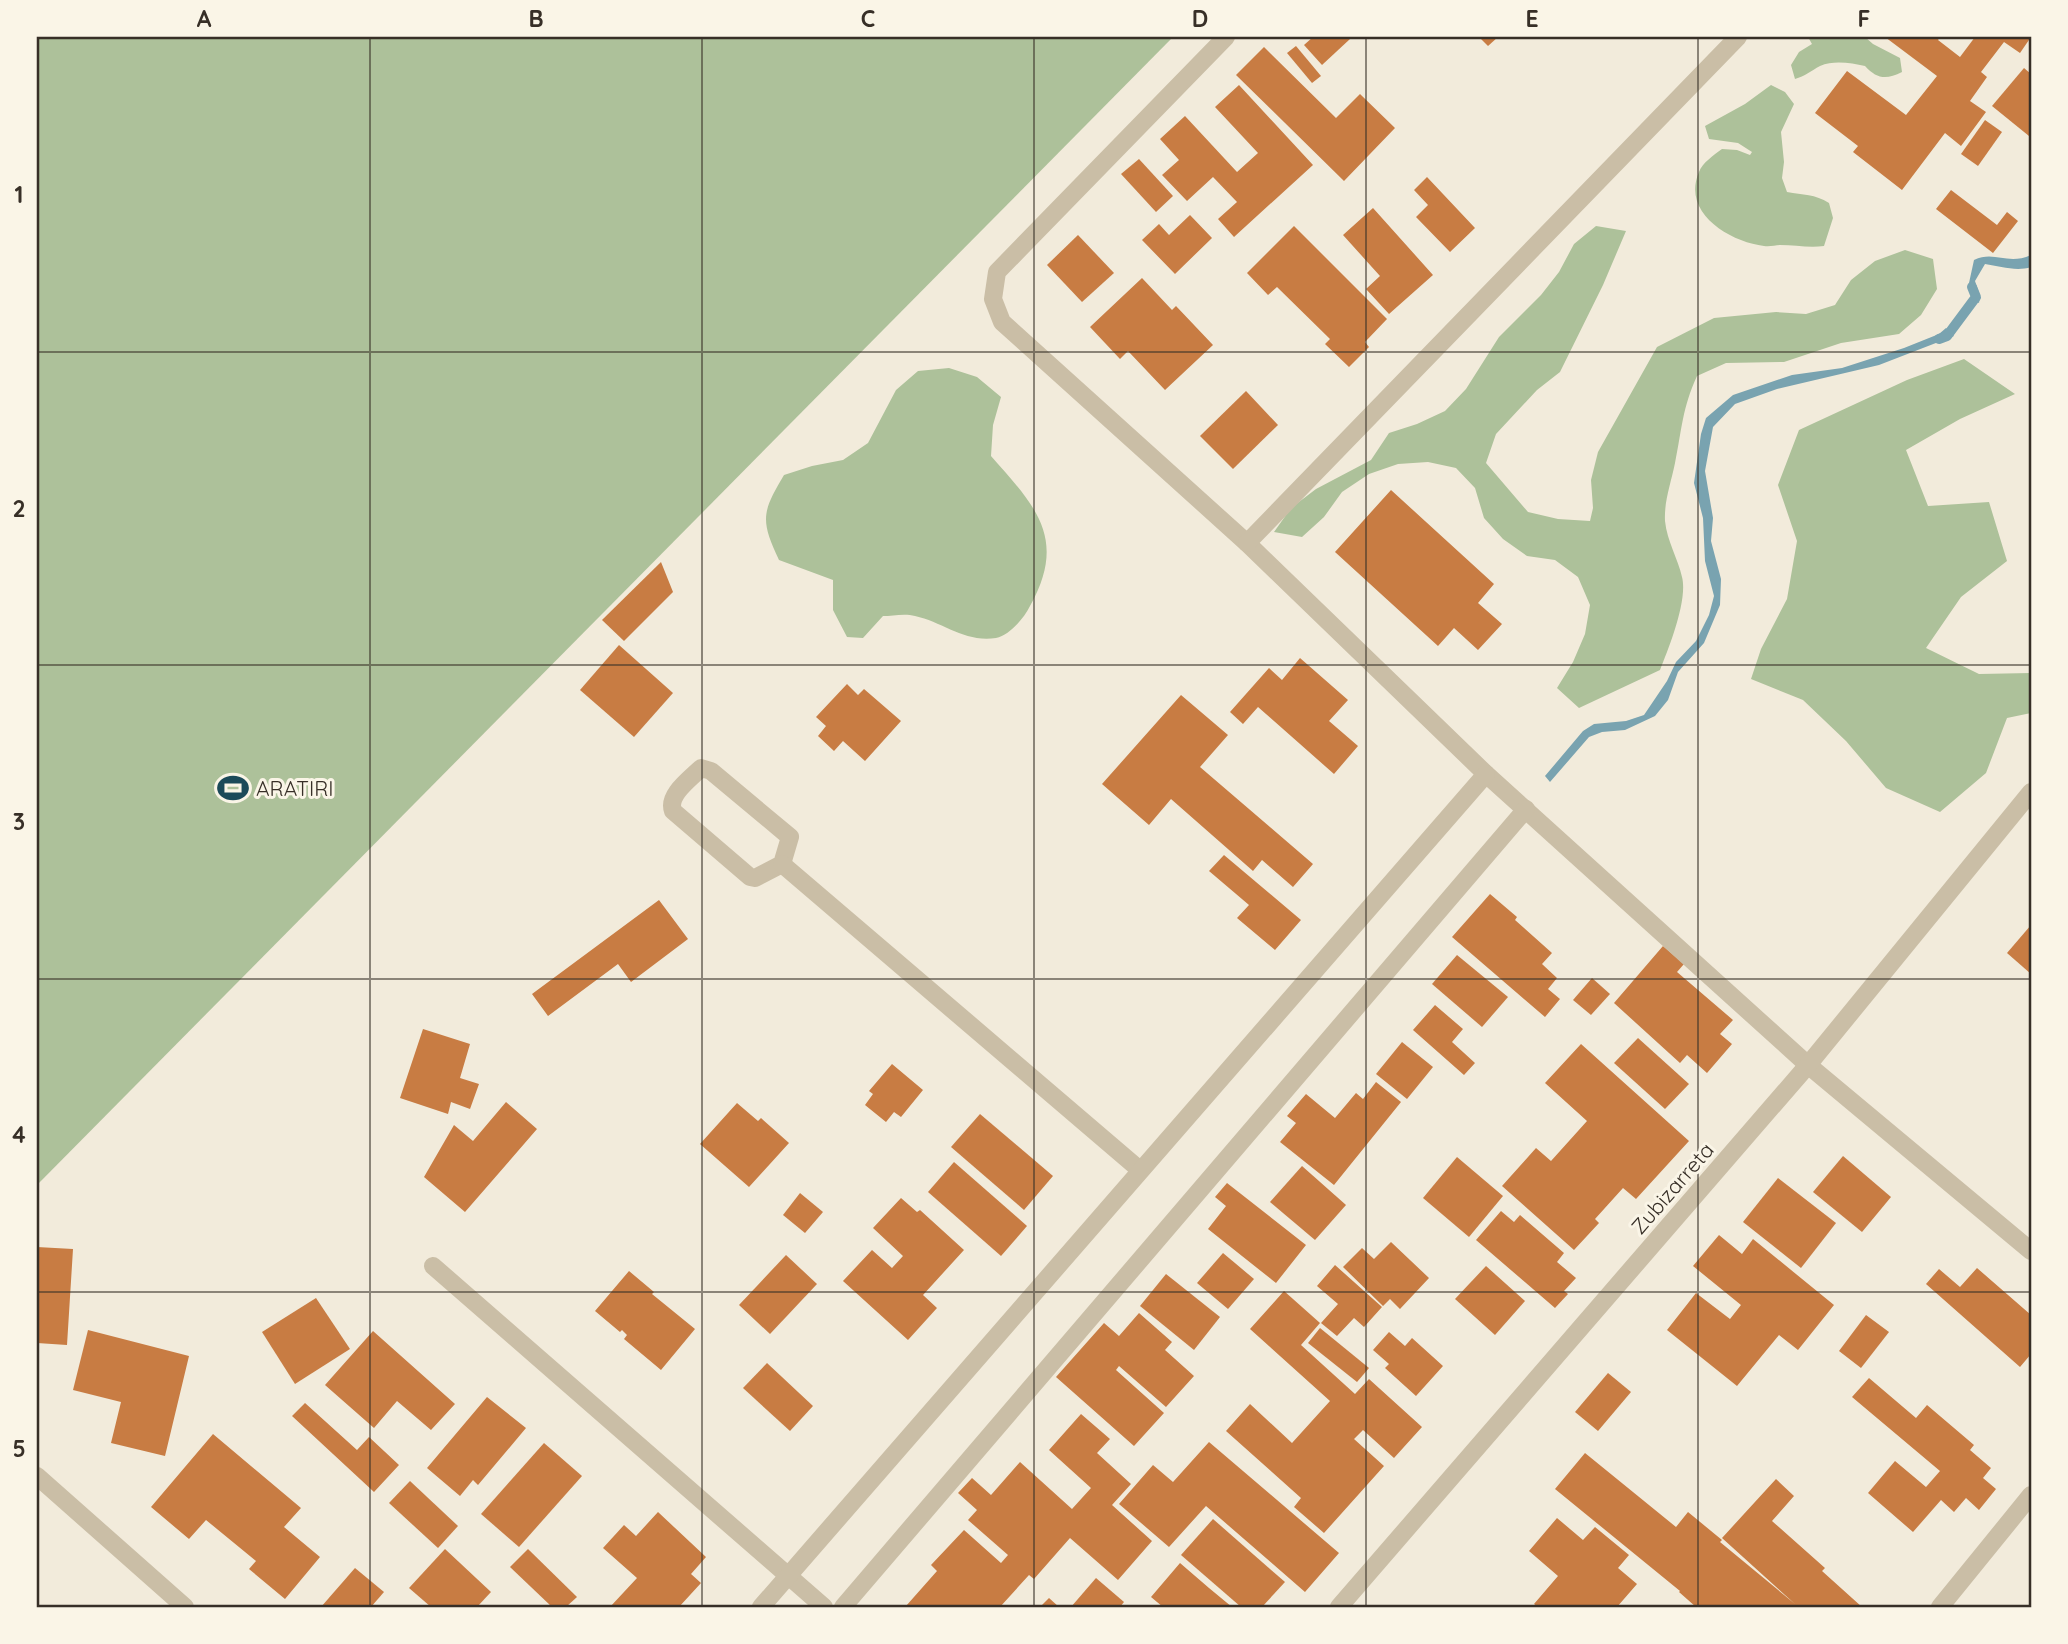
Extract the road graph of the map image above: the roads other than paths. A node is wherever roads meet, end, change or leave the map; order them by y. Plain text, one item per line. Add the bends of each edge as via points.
1 (1226, 37) edge
2 (1738, 37) edge
3 (1247, 543) junction
4 (1486, 774) junction
5 (2031, 792) edge
6 (1526, 809) junction
7 (782, 864) junction
8 (1808, 1065) junction
9 (1140, 1170) junction
10 (2031, 1251) edge
11 (433, 1266) dead end
12 (37, 1476) edge
13 (2031, 1495) edge
14 (788, 1577) junction
15 (185, 1607) edge
16 (761, 1607) edge
17 (824, 1607) edge
18 (843, 1607) edge
19 (1339, 1607) edge
20 (1940, 1607) edge

1 - 3 street via 997,272 993,299 1002,322
2 - 3 street
3 - 4 street
4 - 6 street
4 - 9 street
5 - 8 street, Zubizarreta
6 - 8 street
6 - 18 street
7 - 7 street via 790,837 706,768 672,798 673,811 750,877
7 - 9 street
8 - 10 street
8 - 19 street, Zubizarreta
9 - 14 street
11 - 14 street
12 - 15 street
13 - 20 street
14 - 16 street
14 - 17 street

